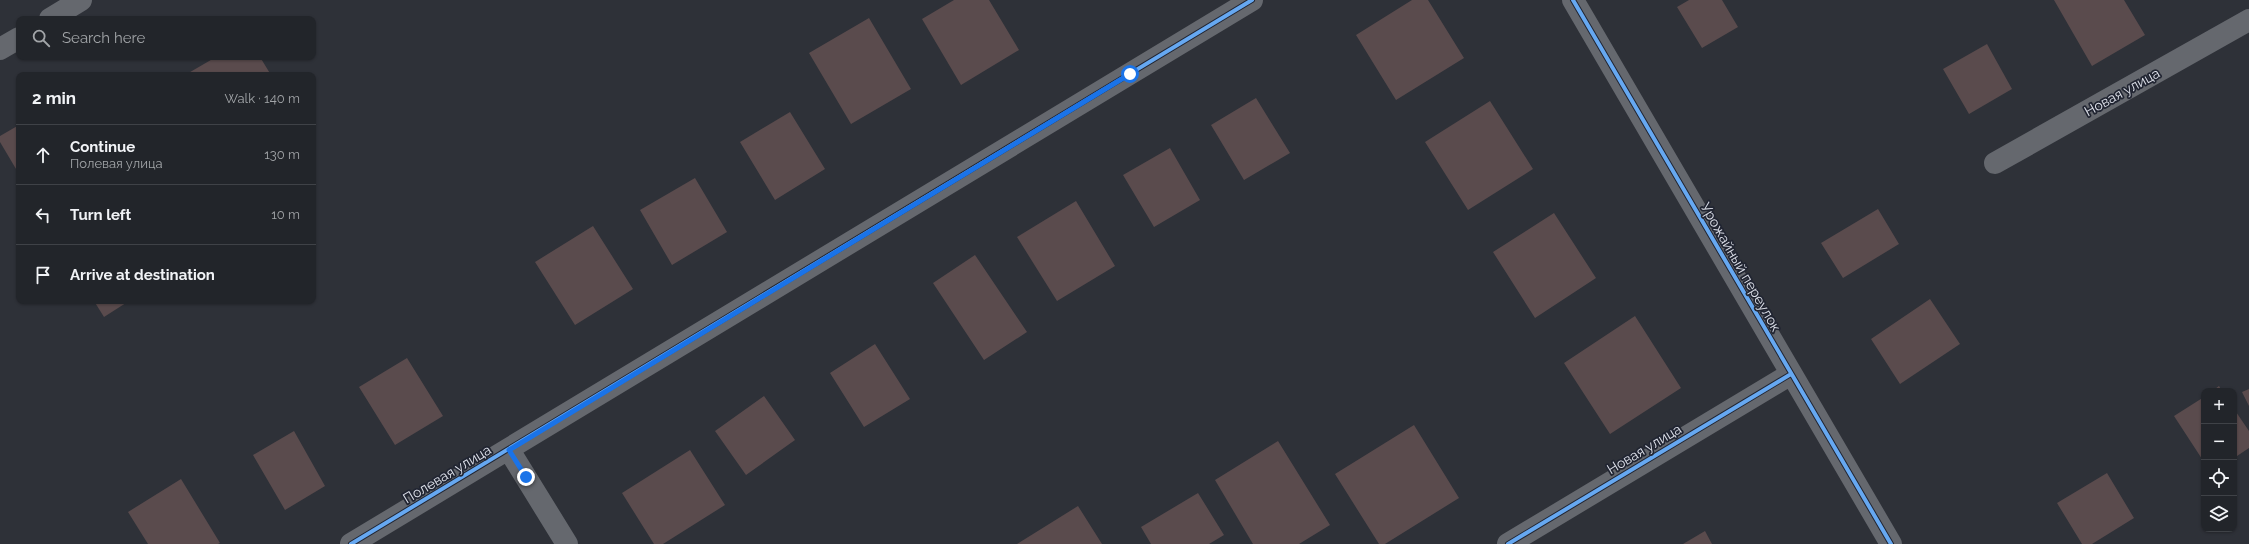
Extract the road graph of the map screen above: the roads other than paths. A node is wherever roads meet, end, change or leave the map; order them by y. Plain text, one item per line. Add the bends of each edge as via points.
1 (81, 0) edge
2 (1252, 0) edge
3 (1573, 0) edge
4 (55, 16) edge
5 (2249, 20) edge
6 (16, 40) edge
7 (0, 50) edge
8 (1995, 163) dead end
9 (1791, 374) junction
10 (509, 450) junction
11 (351, 544) edge
12 (567, 544) edge
13 (1508, 544) edge
14 (1891, 544) edge

1 - 4 street
2 - 10 street, Полевая улица
3 - 9 street, Урожайный переулок
5 - 8 street, Новая улица
6 - 7 street
9 - 13 street, Новая улица
9 - 14 street, Урожайный переулок
10 - 11 street, Полевая улица
10 - 12 street

